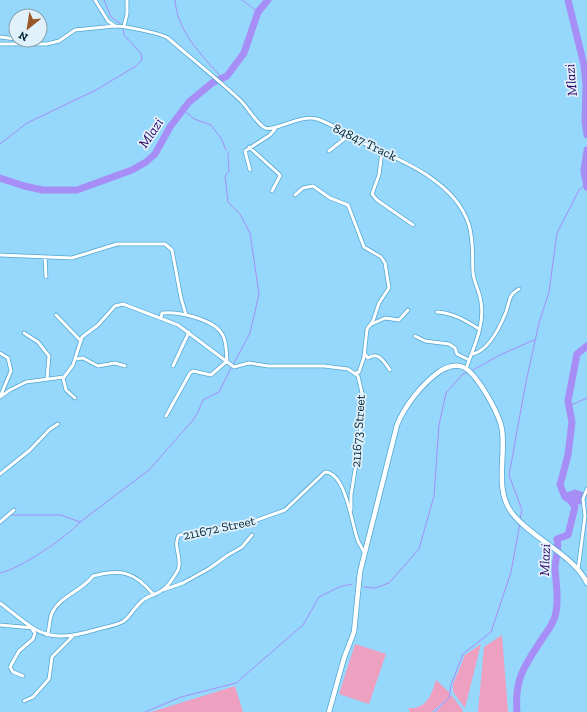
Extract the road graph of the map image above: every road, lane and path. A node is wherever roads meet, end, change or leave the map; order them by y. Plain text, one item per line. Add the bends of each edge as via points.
1 (95, 0) edge
2 (127, 0) edge
3 (115, 26) junction
4 (124, 26) junction
5 (48, 43) edge
6 (275, 129) junction
7 (348, 136) junction
8 (249, 147) junction
9 (329, 151) dead end
10 (382, 151) junction
11 (250, 170) dead end
12 (272, 191) dead end
13 (295, 195) dead end
14 (413, 225) dead end
15 (1, 256) edge
16 (45, 257) junction
17 (46, 277) dead end
18 (519, 289) dead end
19 (408, 310) dead end
20 (437, 312) dead end
21 (56, 314) dead end
22 (186, 315) junction
23 (161, 318) junction
24 (370, 325) junction
25 (479, 329) junction
26 (189, 332) junction
27 (24, 333) dead end
28 (415, 336) dead end
29 (81, 341) junction
30 (0, 353) edge
31 (365, 354) junction
32 (472, 354) junction
33 (75, 359) junction
34 (469, 360) junction
35 (227, 361) junction
36 (125, 366) dead end
37 (174, 366) dead end
38 (466, 369) junction
39 (390, 370) dead end
40 (356, 373) junction
41 (63, 378) junction
42 (47, 379) junction
43 (0, 397) edge
44 (75, 398) dead end
45 (166, 416) dead end
46 (58, 424) dead end
47 (0, 474) edge
48 (587, 489) edge
49 (14, 510) dead end
50 (351, 512) junction
51 (0, 522) edge
52 (252, 535) dead end
53 (364, 552) junction
54 (578, 570) junction
55 (587, 583) edge
56 (162, 591) junction
57 (154, 595) junction
58 (0, 603) edge
59 (0, 625) edge
60 (33, 629) junction
61 (47, 635) junction
62 (74, 635) junction
63 (22, 676) dead end
64 (24, 701) dead end
65 (328, 712) edge

1 - 3 street via 108,21
2 - 4 street
3 - 4 street
3 - 5 street via 107,29 75,30 54,43
4 - 6 street via 168,38 239,99 264,127
6 - 7 street, 84847 Track via 284,124 311,118 319,119
6 - 8 street, 84847 Track via 270,135
7 - 9 street
7 - 10 street, 84847 Track
8 - 11 street via 244,152
8 - 12 street via 279,174
10 - 14 street via 379,175 372,194
10 - 25 street, 84847 Track via 420,170 454,197 464,211 471,234 473,272 481,304
13 - 24 street via 303,188 313,186 330,198 348,205 363,245 383,260 390,285 389,291 379,303
15 - 16 street
16 - 17 street
16 - 22 street via 72,258 115,244 168,245 172,250
18 - 32 street via 510,296 507,310 483,349
19 - 24 street via 399,320 387,317
20 - 25 street via 455,315
21 - 29 street
22 - 23 street via 164,313
22 - 35 street via 220,331 225,342
23 - 26 street
23 - 29 street via 148,315 127,304 120,304 112,308
24 - 31 street via 367,329
25 - 32 street, 84847 Track
26 - 35 street
26 - 37 street
27 - 42 street via 38,342 49,356
28 - 34 street via 425,341 449,344 455,348 457,354
29 - 33 street
30 - 43 street via 8,358 11,370
31 - 39 street via 368,358 378,356
31 - 40 street via 362,366
32 - 34 street, 84847 Track
33 - 36 street via 84,358 98,366
33 - 41 street
34 - 38 street, 84847 Track
35 - 40 street via 236,368 249,363 268,366 324,366 348,369
35 - 45 street via 211,375 193,371 190,373
38 - 53 street via 461,366 448,367 437,374 414,396 400,416
38 - 54 street via 477,381 500,421 503,489 512,514
40 - 50 street, 211673 Street via 360,378 361,387 360,439
41 - 42 street
41 - 44 street via 66,390
42 - 43 street via 26,382
46 - 47 street
48 - 54 street via 583,499 585,516
49 - 51 street
50 - 53 street via 358,542
50 - 56 street, 211672 Street via 336,477 325,472 285,510 246,524 199,534 179,535 176,545 178,568
52 - 56 street via 242,547 210,568 184,583
53 - 65 street via 355,626
54 - 55 street
56 - 57 street, 211672 Street
57 - 61 street via 124,572 93,576 87,584 62,601 54,610
57 - 62 street, 211672 Street via 144,599 131,615 118,624
58 - 60 street
59 - 60 street
60 - 61 street, 211672 Street
60 - 63 street via 33,639 19,651 10,667
61 - 62 street, 211672 Street
62 - 64 street via 52,657 49,679 34,696

